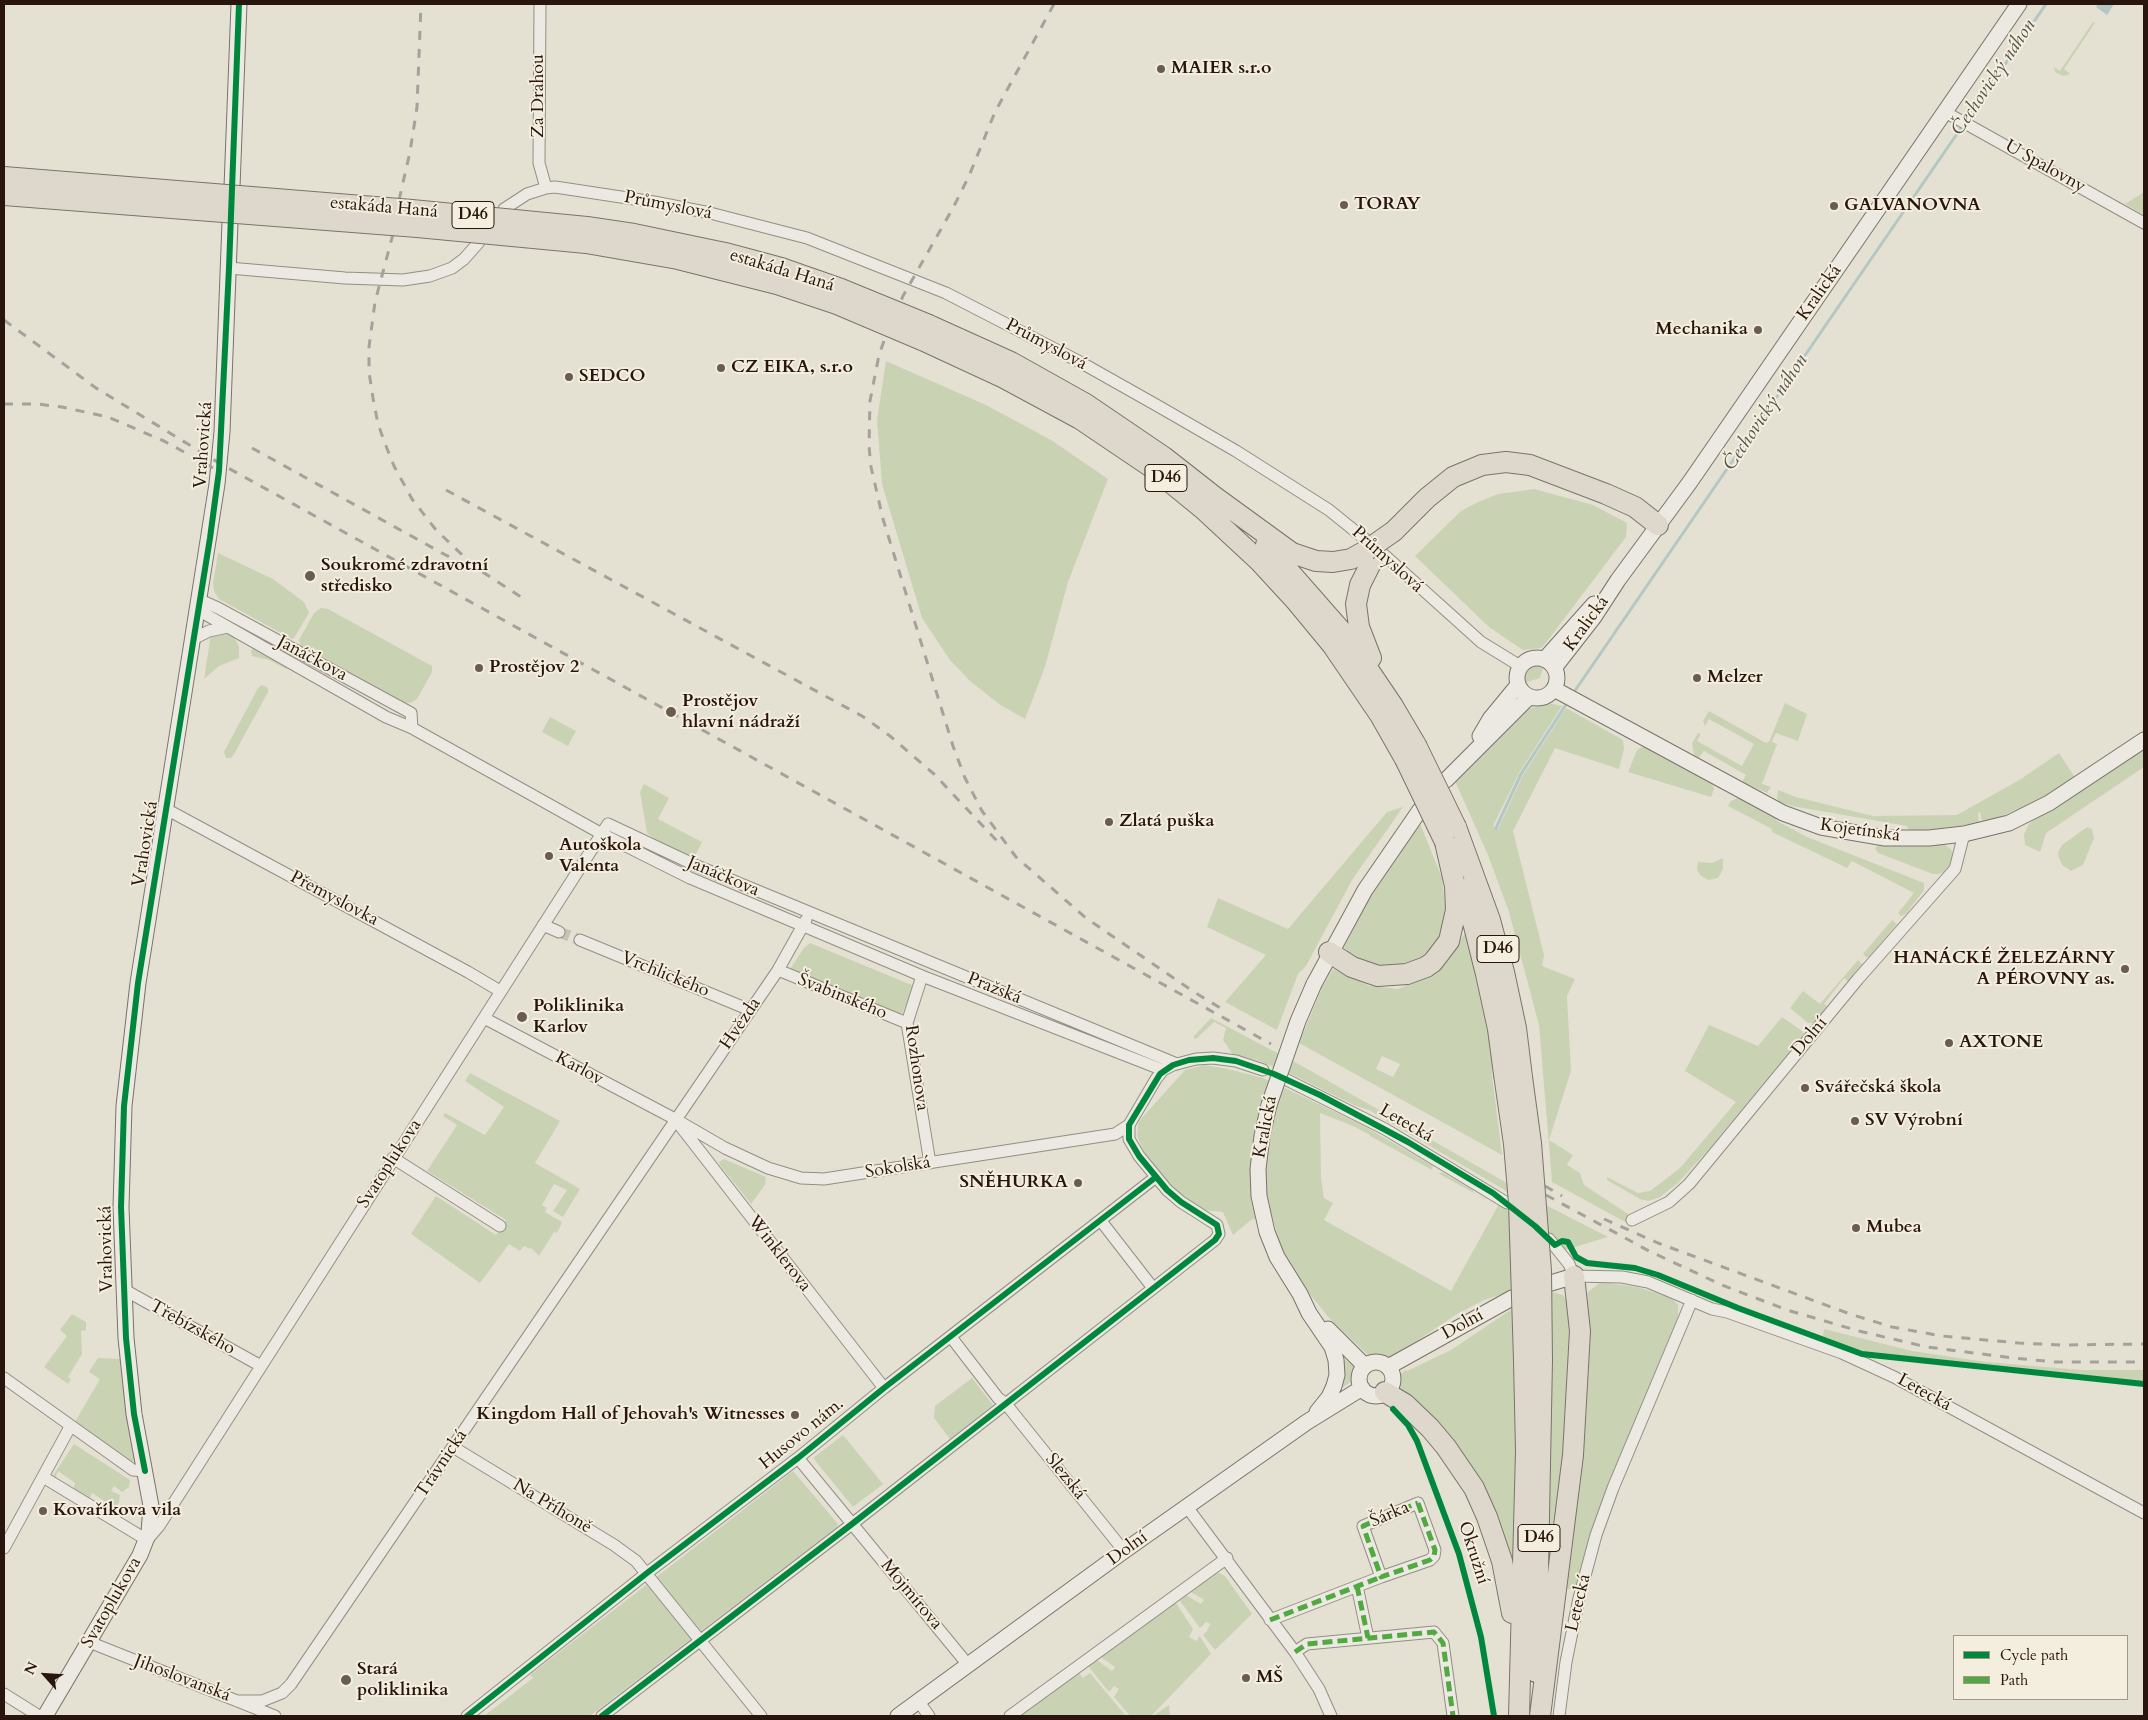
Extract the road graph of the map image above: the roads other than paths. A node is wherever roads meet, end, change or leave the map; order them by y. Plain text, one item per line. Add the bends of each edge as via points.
1 (239, 4) edge
2 (540, 4) edge
3 (2019, 4) edge
4 (1950, 115) junction
5 (4, 177) edge
6 (232, 187) dead end
7 (546, 188) junction
8 (4, 195) edge
9 (504, 209) dead end
10 (230, 222) dead end
11 (2144, 223) edge
12 (478, 242) dead end
13 (230, 268) junction
14 (925, 332) junction
15 (1215, 497) junction
16 (1658, 525) junction
17 (1371, 553) junction
18 (199, 605) junction
19 (228, 627) junction
20 (193, 638) junction
21 (1550, 663) junction
22 (1520, 666) junction
23 (1518, 685) junction
24 (1557, 691) junction
25 (1529, 696) junction
26 (1393, 706) junction
27 (412, 728) junction
28 (2144, 740) edge
29 (1410, 752) junction
30 (1467, 757) junction
31 (1446, 780) dead end
32 (166, 809) junction
33 (1420, 810) dead end
34 (605, 829) junction
35 (1964, 834) junction
36 (1450, 835) junction
37 (694, 865) junction
38 (690, 878) junction
39 (768, 911) junction
40 (811, 914) junction
41 (543, 925) junction
42 (802, 925) junction
43 (559, 932) tunnel mouth
44 (580, 940) tunnel mouth
45 (1330, 952) junction
46 (778, 970) junction
47 (922, 976) junction
48 (500, 991) junction
49 (750, 1010) junction
50 (484, 1018) junction
51 (907, 1023) junction
52 (1177, 1064) junction
53 (1163, 1070) junction
54 (1263, 1070) dead end
55 (1286, 1079) dead end
56 (675, 1119) junction
57 (1130, 1125) junction
58 (393, 1158) junction
59 (930, 1163) junction
60 (1156, 1177) junction
61 (1507, 1203) dead end
62 (1632, 1220) dead end
63 (1101, 1221) junction
64 (500, 1226) dead end
65 (1549, 1239) dead end
66 (1574, 1276) junction
67 (1551, 1283) dead end
68 (1153, 1288) junction
69 (123, 1289) junction
70 (1300, 1294) junction
71 (1512, 1298) dead end
72 (1692, 1300) junction
73 (951, 1337) junction
74 (1533, 1360) junction
75 (261, 1366) junction
76 (1365, 1366) junction
77 (1388, 1368) junction
78 (4, 1378) edge
79 (884, 1388) junction
80 (1362, 1388) junction
81 (1385, 1392) junction
82 (1006, 1404) junction
83 (1307, 1422) junction
84 (70, 1426) junction
85 (453, 1447) junction
86 (798, 1458) junction
87 (145, 1471) junction
88 (43, 1477) junction
89 (179, 1494) junction
90 (150, 1506) junction
91 (1187, 1507) junction
92 (2144, 1513) edge
93 (852, 1524) junction
94 (147, 1540) junction
95 (4, 1548) edge
96 (1124, 1551) junction
97 (1226, 1558) junction
98 (647, 1573) junction
99 (1381, 1577) junction
100 (1357, 1586) junction
101 (1270, 1620) junction
102 (1368, 1638) junction
103 (701, 1641) junction
104 (88, 1642) junction
105 (1295, 1652) junction
106 (969, 1666) junction
107 (1520, 1675) junction
108 (4, 1694) edge
109 (237, 1701) junction
110 (919, 1702) junction
111 (39, 1716) edge
112 (45, 1716) edge
113 (275, 1716) edge
114 (468, 1716) edge
115 (602, 1716) edge
116 (761, 1716) edge
117 (898, 1716) edge
118 (929, 1716) edge
119 (1010, 1716) edge
120 (1331, 1716) edge
121 (1453, 1716) edge
122 (1519, 1716) edge
123 (1534, 1716) edge
124 (1540, 1716) edge
125 (1559, 1716) edge

1 - 6 main road
2 - 7 street, Za Drahou via 539,163
3 - 4 main road, Kralická
4 - 11 street, U Spalovny
4 - 16 main road, Kralická
5 - 14 highway, estakáda Haná / D46, bridge via 587,226 716,251 781,268 841,289
7 - 9 street, Průmyslová via 520,198
7 - 22 street, Průmyslová via 654,202 755,224 807,238 946,293 1158,406 1329,510 1481,642
8 - 14 highway, estakáda Haná / D46, bridge via 586,243 678,260 777,284
10 - 13 main road, Vrahovická
12 - 13 street via 452,268 408,279 345,278
13 - 18 main road, Vrahovická via 221,449
14 - 15 highway, D46 via 1011,362 1086,404 1156,451
14 - 29 highway, D46 via 1080,419 1154,469 1203,508 1296,600
15 - 17 highway via 1285,548 1307,559 1342,561
15 - 26 highway, D46 via 1271,550 1313,597 1345,635
16 - 17 highway, bridge via 1613,497 1530,465 1506,462 1482,465 1453,477
16 - 21 main road, Kralická via 1594,617
17 - 26 highway via 1360,584 1357,619
18 - 19 street, Janáčkova
18 - 20 main road, Vrahovická
18 - 27 street, Janáčkova via 218,608 411,713
19 - 20 street
19 - 27 street, Janáčkova via 386,717
20 - 32 main road, Vrahovická
21 - 22 main road via 1531,658
21 - 24 main road via 1558,676
22 - 23 main road
23 - 25 main road
23 - 30 main road via 1490,719
24 - 25 main road via 1541,698
24 - 35 main road, Kojetínská via 1767,805 1807,823 1884,838
25 - 30 main road
26 - 29 highway, D46
27 - 34 street, Janáčkova
28 - 35 main road, Kojetínská via 2028,814 2009,823
29 - 36 highway, D46, bridge
30 - 31 main road
32 - 48 street, Přemyslovka
32 - 69 main road, Vrahovická via 128,1059 122,1167
33 - 45 main road, Kralická via 1365,890
34 - 37 street, Janáčkova
34 - 38 street, Janáčkova
34 - 41 street, Svatoplukova
35 - 62 street, Dolní via 1955,869 1858,979 1682,1191 1669,1202
36 - 45 highway via 1456,910 1449,941 1433,962 1407,974 1378,976 1352,967
36 - 74 highway, D46, bridge via 1490,920 1516,1028 1513,1075 1531,1143 1541,1271
37 - 38 street
37 - 40 street, Janáčkova
38 - 39 street, Janáčkova
39 - 40 street, Janáčkova via 794,916
39 - 42 street, Janáčkova
40 - 42 street, Hvězda
40 - 52 street, Pražská
41 - 43 street
41 - 48 street, Svatoplukova
42 - 46 street, Hvězda
42 - 47 street, Janáčkova
44 - 49 street, Vrchlického
45 - 70 main road, Kralická, bridge via 1298,1021 1268,1105 1259,1155 1260,1203 1271,1244
46 - 49 street, Hvězda
46 - 51 street, Švabinského
47 - 51 street, Rozhonova
47 - 53 street, Pražská
48 - 50 street, Svatoplukova
49 - 56 street, Hvězda
50 - 56 street, Karlov
50 - 58 street, Svatoplukova
51 - 59 street, Rozhonova
52 - 53 street
52 - 54 street via 1213,1058
53 - 57 street
55 - 61 street, Letecká via 1392,1133
56 - 59 street, Sokolská via 759,1164 801,1178 824,1179
56 - 79 street, Winklerova
56 - 85 street, Trávnická
57 - 59 street, Sokolská via 1115,1134
57 - 60 street via 1130,1142
58 - 64 street
58 - 75 street, Svatoplukova
60 - 63 street, Husovo nám.
60 - 68 street via 1182,1202 1216,1225 1219,1234
63 - 68 street
63 - 73 street, Husovo nám.
65 - 66 street via 1569,1264
66 - 67 main road
66 - 72 street, Letecká via 1632,1278
66 - 124 highway via 1580,1331 1573,1455
68 - 82 street
69 - 75 street, Třebízského
69 - 87 main road, Vrahovická via 131,1392
70 - 76 main road
70 - 83 main road, Kralická via 1332,1347 1337,1367 1332,1393
71 - 77 main road, Dolní
72 - 92 street, Letecká via 1870,1365
72 - 125 street, Letecká via 1596,1535 1577,1607
73 - 79 street, Husovo nám.
73 - 82 street, Slezská
74 - 107 highway, D46 via 1526,1451
74 - 123 highway, D46
75 - 89 street, Svatoplukova
76 - 77 main road via 1377,1362
76 - 80 main road via 1359,1376
77 - 81 main road via 1392,1383
78 - 84 street
79 - 86 street, Husovo nám.
80 - 81 main road via 1372,1395
80 - 83 main road, Dolní
81 - 107 highway via 1405,1404 1430,1428 1474,1488 1502,1560
82 - 93 street
82 - 96 street, Slezská
83 - 91 main road, Dolní
84 - 87 street via 133,1470
84 - 88 street
85 - 98 street, Na Příhoně via 631,1556
85 - 109 street, Trávnická via 291,1684 282,1693 262,1701
86 - 93 street, Mojmírova
86 - 98 street, Husovo nám.
87 - 90 main road, Vrahovická
88 - 94 street
88 - 95 street
89 - 90 street via 165,1503
89 - 94 street, Svatoplukova
90 - 94 main road, Svatoplukova
91 - 96 main road, Dolní
91 - 97 street
93 - 103 street
93 - 106 street, Mojmírova
94 - 104 main road, Svatoplukova
96 - 106 main road, Dolní
97 - 101 street
97 - 119 street
98 - 103 street, Na Příhoně
98 - 114 street, Husovo nám.
99 - 99 street, Šárka via 1434,1556 1435,1550 1418,1503 1363,1526
99 - 100 street, Šárka
100 - 101 street, Šárka
100 - 102 street
101 - 105 street
102 - 105 street via 1307,1644
102 - 121 street via 1434,1632 1443,1643
103 - 115 street
103 - 116 street, Na Příhoně
104 - 109 street, Jihoslovanská
104 - 112 main road, Svatoplukova
105 - 120 street via 1319,1689
106 - 110 main road, Dolní
107 - 122 highway, D46
108 - 111 street
109 - 113 street, Jihoslovanská
110 - 117 main road, Dolní
110 - 118 street

